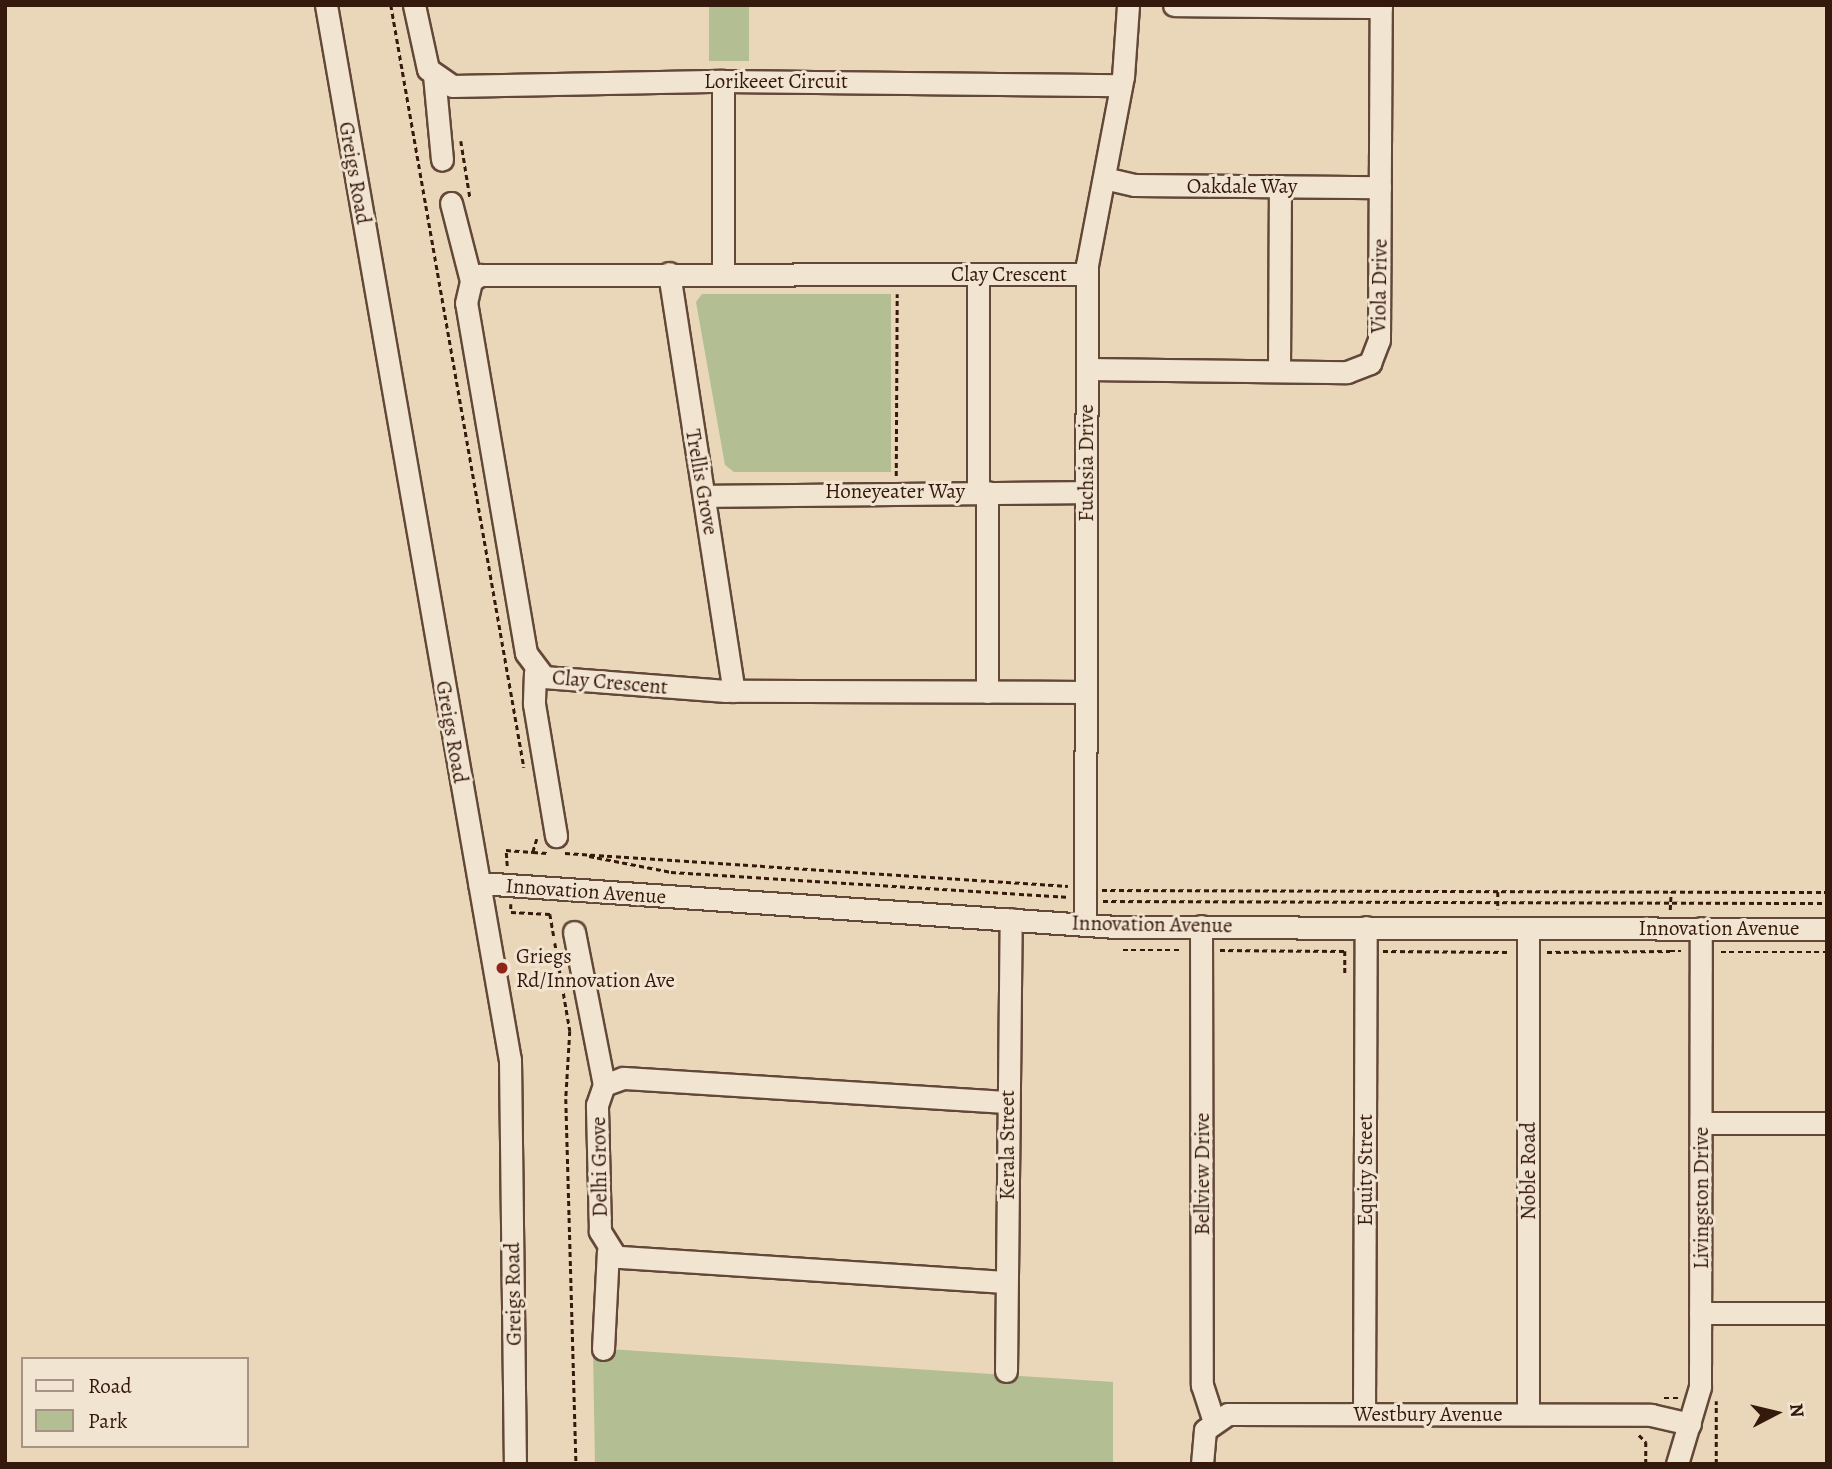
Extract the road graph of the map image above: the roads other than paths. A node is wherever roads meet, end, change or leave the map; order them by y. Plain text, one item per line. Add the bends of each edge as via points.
1 (326, 5) edge
2 (414, 5) edge
3 (1128, 5) edge
4 (1174, 5) edge
5 (1282, 6) edge
6 (1381, 6) edge
7 (433, 75) junction
8 (723, 81) junction
9 (1121, 85) junction
10 (442, 160) dead end
11 (1104, 178) junction
12 (1280, 186) junction
13 (1380, 187) junction
14 (461, 202) road end
15 (669, 273) junction
16 (723, 273) junction
17 (978, 274) junction
18 (1087, 274) junction
19 (471, 281) junction
20 (1087, 369) junction
21 (1279, 371) junction
22 (982, 492) junction
23 (1086, 492) junction
24 (704, 496) junction
25 (535, 672) junction
26 (734, 691) junction
27 (987, 692) junction
28 (1086, 692) junction
29 (556, 836) dead end
30 (479, 883) junction
31 (1011, 919) junction
32 (1085, 924) junction
33 (1201, 926) junction
34 (1366, 927) junction
35 (1528, 928) junction
36 (1701, 928) junction
37 (1827, 929) edge
38 (574, 932) dead end
39 (604, 1085) junction
40 (1007, 1102) junction
41 (1701, 1122) junction
42 (1827, 1123) edge
43 (608, 1251) junction
44 (1006, 1282) junction
45 (1700, 1312) junction
46 (1827, 1313) edge
47 (603, 1349) dead end
48 (1006, 1371) dead end
49 (1364, 1414) junction
50 (1528, 1415) junction
51 (1213, 1419) junction
52 (1690, 1424) junction
53 (515, 1464) edge
54 (1202, 1464) edge
55 (1677, 1464) edge

1 - 30 street, Greigs Road
2 - 7 street via 423,57
3 - 9 street, Fuchsia Drive
4 - 5 street
5 - 6 street
6 - 13 street, Viola Drive
7 - 8 street, Lorikeeet Circuit via 452,86
7 - 10 street
8 - 9 street, Lorikeeet Circuit
8 - 16 street
9 - 11 street, Fuchsia Drive
11 - 12 street, Oakdale Way via 1134,185
11 - 18 street, Fuchsia Drive
12 - 13 street, Oakdale Way
12 - 21 street
13 - 21 street, Viola Drive via 1377,351 1359,370
14 - 19 street, Clay Crescent
15 - 16 street, Clay Crescent
15 - 19 street, Clay Crescent via 480,275
15 - 24 street, Trellis Grove
16 - 17 street, Clay Crescent
17 - 18 street, Clay Crescent
17 - 22 street
18 - 20 street, Fuchsia Drive
19 - 25 street, Clay Crescent via 466,303 526,653
20 - 21 street, Viola Drive
20 - 23 street, Fuchsia Drive
22 - 23 street, Honeyeater Way
22 - 24 street, Honeyeater Way
22 - 27 street
23 - 28 street, Fuchsia Drive
24 - 26 street, Trellis Grove
25 - 26 street, Clay Crescent via 555,680
25 - 29 street via 534,704
26 - 27 street, Clay Crescent
27 - 28 street, Clay Crescent
28 - 32 street, Fuchsia Drive
30 - 31 street, Innovation Avenue
30 - 53 street, Greigs Road via 510,1060
31 - 32 street, Innovation Avenue
31 - 40 street, Kerala Street
32 - 33 street, Innovation Avenue
33 - 34 street, Innovation Avenue
33 - 51 street, Bellview Drive via 1202,1385
34 - 35 street, Innovation Avenue
34 - 49 street, Equity Street
35 - 36 street, Innovation Avenue
35 - 50 street, Noble Road
36 - 37 street, Innovation Avenue
36 - 41 street, Livingston Drive via 1692,952
38 - 39 street
39 - 40 street via 623,1079
39 - 43 street, Delhi Grove via 597,1119 600,1231
40 - 44 street, Kerala Street
41 - 42 street
41 - 45 street, Livingston Drive
43 - 44 street via 630,1259
43 - 47 street, Delhi Grove
44 - 48 street, Kerala Street
45 - 46 street
45 - 52 street, Livingston Drive via 1700,1387
49 - 50 street, Westbury Avenue
49 - 51 street, Westbury Avenue
50 - 52 street, Westbury Avenue via 1651,1415
51 - 54 street via 1202,1438
52 - 55 street, Livingston Drive

